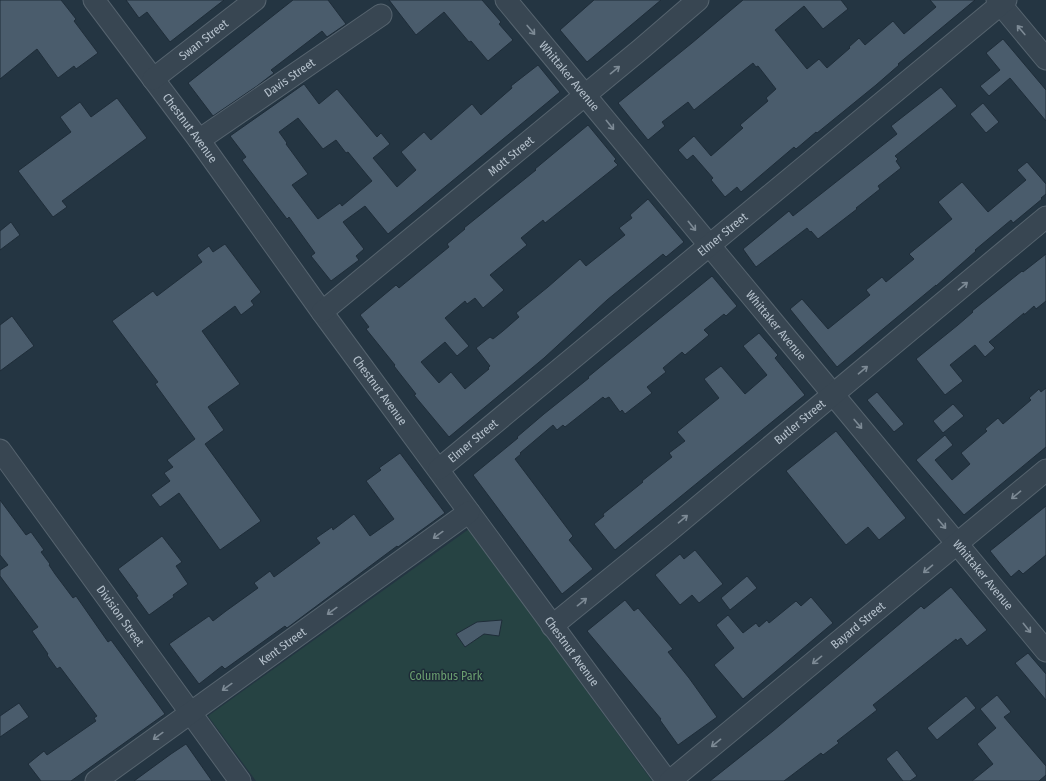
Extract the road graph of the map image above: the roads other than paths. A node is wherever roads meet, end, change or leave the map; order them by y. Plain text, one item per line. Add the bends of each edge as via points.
1 (94, 0) edge
2 (254, 0) edge
3 (506, 0) edge
4 (698, 0) edge
5 (1001, 1) edge
6 (381, 15) dead end
7 (1046, 59) edge
8 (153, 79) junction
9 (585, 95) junction
10 (199, 140) junction
11 (1046, 217) edge
12 (708, 245) junction
13 (322, 312) junction
14 (834, 394) junction
15 (0, 450) edge
16 (439, 469) junction
17 (1046, 470) edge
18 (469, 512) junction
19 (958, 544) junction
20 (552, 626) junction
21 (1046, 651) edge
22 (190, 713) junction
23 (96, 781) edge
24 (240, 781) edge
25 (668, 781) edge

1 - 8 street, Chestnut Avenue
2 - 8 street, Swan Street
3 -> 9 street, Whittaker Avenue
9 -> 4 street, Mott Street
7 -> 5 street
5 - 12 street, Elmer Street
6 - 10 street, Davis Street
8 - 10 street, Chestnut Avenue
9 -> 12 street, Whittaker Avenue
9 - 13 street, Mott Street
10 - 13 street, Chestnut Avenue
14 -> 11 street, Butler Street
12 - 14 street, Whittaker Avenue
12 - 16 street, Elmer Street
13 - 16 street, Chestnut Avenue
14 -> 19 street, Whittaker Avenue
20 -> 14 street, Butler Street
15 - 22 street, Division Street
16 - 18 street, Chestnut Avenue
17 -> 19 street, Bayard Street
18 - 20 street, Chestnut Avenue
18 -> 22 street, Kent Street
19 -> 21 street, Whittaker Avenue
19 -> 25 street, Bayard Street
20 - 25 street, Chestnut Avenue
22 -> 23 street, Kent Street
22 - 24 street, Division Street

